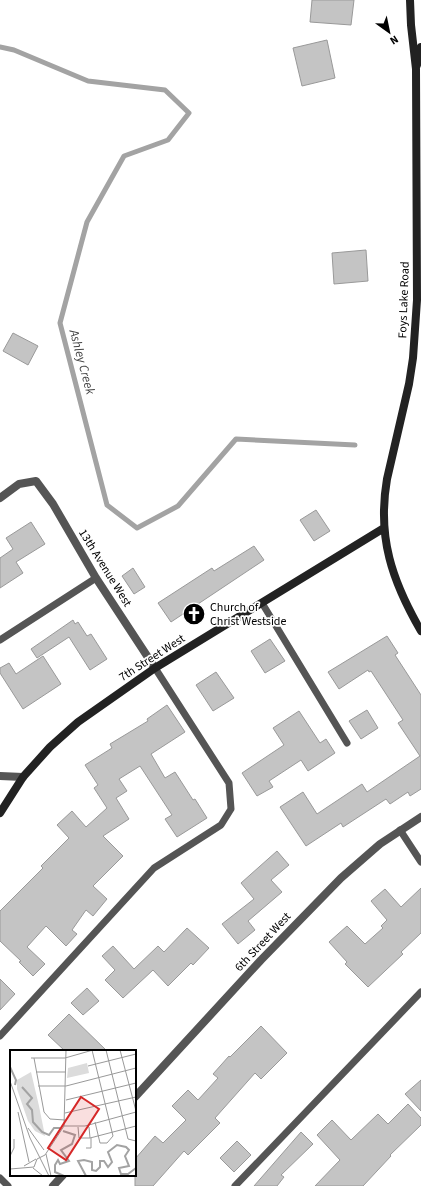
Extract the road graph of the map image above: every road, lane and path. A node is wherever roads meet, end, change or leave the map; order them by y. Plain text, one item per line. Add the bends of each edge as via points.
1 (410, 0) edge
2 (421, 47) edge
3 (416, 69) junction
4 (0, 498) edge
5 (384, 528) junction
6 (96, 578) junction
7 (262, 603) junction
8 (421, 631) edge
9 (0, 640) edge
10 (155, 668) junction
11 (347, 743) dead end
12 (0, 776) edge
13 (23, 777) junction
14 (0, 813) edge
15 (421, 817) edge
16 (400, 830) junction
17 (421, 862) edge
18 (421, 992) edge
19 (0, 1036) edge
20 (136, 1096) edge
21 (62, 1176) edge
22 (0, 1178) edge
23 (8, 1186) edge
24 (53, 1186) edge
25 (235, 1186) edge

1 - 3 street, Foys Lake Road
2 - 3 street, Foys Lake Road
3 - 5 street, Foys Lake Road via 418,268 415,332 409,384 384,492
4 - 6 street, 13th Avenue West via 19,484 36,481
5 - 7 street, 7th Street West
5 - 8 street, Foys Lake Road via 387,550 400,593
6 - 9 lane
6 - 10 street, 13th Avenue West
7 - 10 street, 7th Street West
7 - 11 lane
10 - 13 street, 7th Street West via 78,722 50,747
10 - 19 lane via 229,783 231,809 221,825 154,868
12 - 13 street
13 - 14 street, 7th Street West
15 - 16 street, 6th Street West
16 - 17 lane
16 - 20 street, 6th Street West via 341,878 261,960
18 - 25 lane
21 - 24 street
22 - 23 lane

